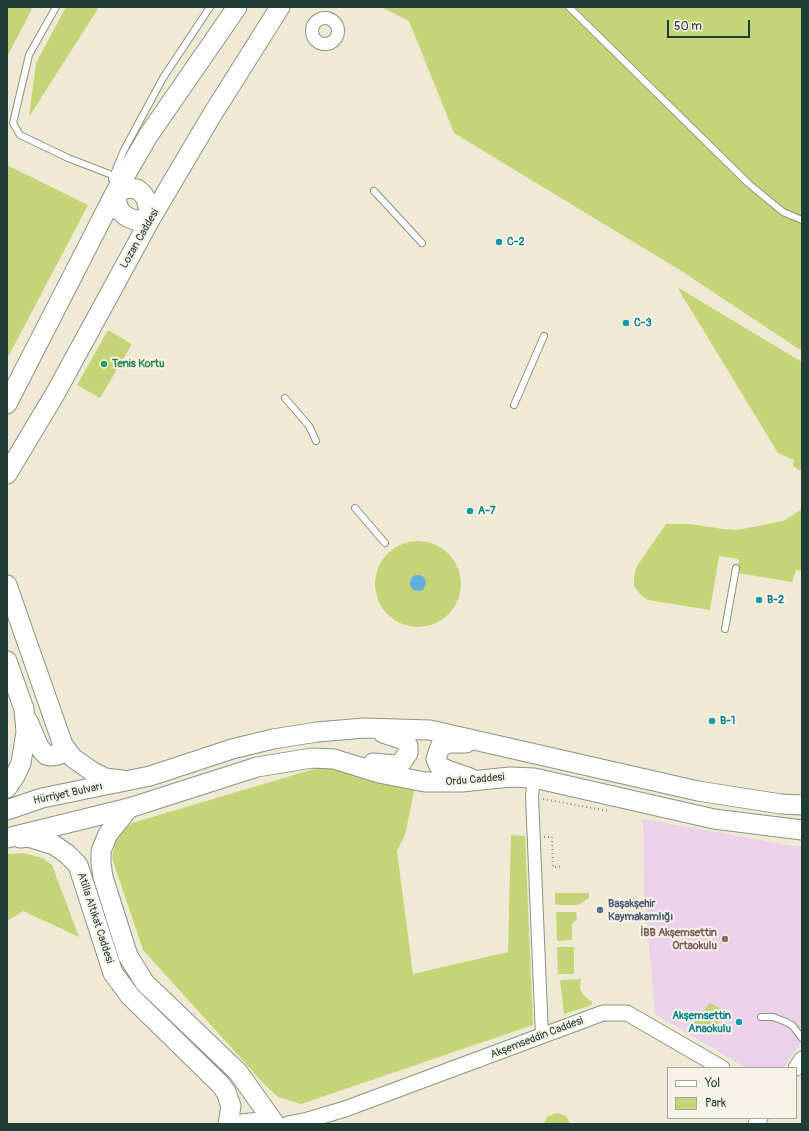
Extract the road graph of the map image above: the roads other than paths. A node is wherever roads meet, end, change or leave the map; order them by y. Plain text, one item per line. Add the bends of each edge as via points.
1 (56, 7) edge
2 (210, 7) edge
3 (238, 7) edge
4 (280, 7) edge
5 (569, 7) edge
6 (112, 175) junction
7 (374, 191) dead end
8 (114, 195) junction
9 (151, 218) junction
10 (802, 220) edge
11 (422, 243) dead end
12 (544, 336) dead end
13 (285, 398) dead end
14 (7, 404) edge
15 (514, 405) dead end
16 (316, 441) dead end
17 (7, 474) edge
18 (355, 508) dead end
19 (386, 542) dead end
20 (736, 568) dead end
21 (7, 585) edge
22 (725, 629) dead end
23 (7, 661) edge
24 (24, 710) junction
25 (364, 728) junction
26 (63, 745) junction
27 (497, 745) junction
28 (334, 759) junction
29 (534, 778) junction
30 (475, 779) junction
31 (131, 781) junction
32 (7, 788) edge
33 (802, 805) edge
34 (129, 808) junction
35 (7, 810) edge
36 (802, 830) edge
37 (7, 839) edge
38 (761, 1017) dead end
39 (542, 1036) junction
40 (802, 1038) edge
41 (720, 1067) edge
42 (346, 1109) junction
43 (228, 1124) edge
44 (242, 1124) edge
45 (275, 1124) edge
46 (288, 1124) edge
47 (328, 1124) edge

1 - 6 lane via 29,55 13,123 20,135
2 - 6 lane via 163,78
3 - 8 main road via 148,136
4 - 9 main road, Lozan Caddesi
5 - 10 lane via 749,184 784,212
6 - 8 lane via 111,191
7 - 11 lane
8 - 9 main road via 120,211 127,217 143,220
8 - 9 main road via 126,188 137,189 146,199
8 - 14 main road
9 - 17 main road, Lozan Caddesi via 55,394
12 - 15 lane
13 - 16 lane via 309,426
18 - 19 lane
20 - 22 lane
21 - 26 main road
23 - 24 main road
24 - 26 main road via 43,752 50,756 58,755
24 - 32 main road via 24,748 15,776
25 - 27 main road via 430,730
25 - 28 main road via 404,740 408,746 406,758 395,765
25 - 31 main road via 273,739 232,749
26 - 31 main road via 73,758 105,778
27 - 30 main road via 449,743 440,746 436,759 440,766
27 - 33 main road via 698,791
28 - 30 main road, Ordu Caddesi via 379,773 425,782 447,783
28 - 34 main road, Ordu Caddesi via 294,760 257,767
29 - 30 main road, Ordu Caddesi
29 - 36 main road, Ordu Caddesi via 714,819
29 - 39 street via 533,837
31 - 35 main road, Hürriyet Bulvarı via 42,798
34 - 37 main road
34 - 45 main road, Atilla Altıkat Caddesi via 108,834 101,863 128,956 146,983 238,1072
37 - 43 main road, Atilla Altıkat Caddesi via 28,837 54,845 78,865 113,973 130,996 220,1084 231,1106
38 - 40 lane via 773,1017 792,1025
39 - 41 street, Akşemseddin Caddesi via 603,1013 627,1013
39 - 42 street, Akşemseddin Caddesi
42 - 46 street, Akşemseddin Caddesi
42 - 47 street, Akşemseddin Caddesi
44 - 45 main road

